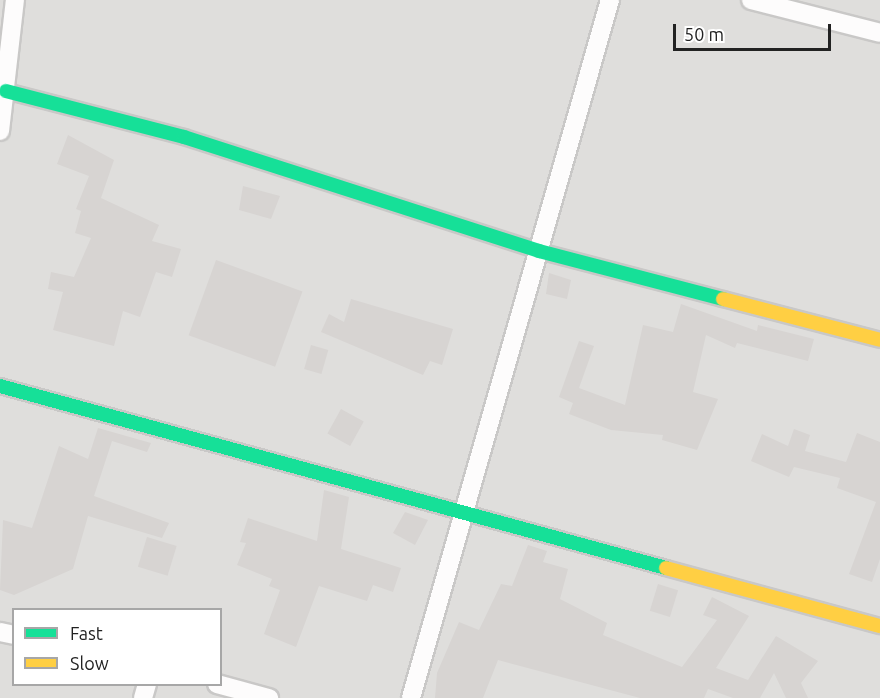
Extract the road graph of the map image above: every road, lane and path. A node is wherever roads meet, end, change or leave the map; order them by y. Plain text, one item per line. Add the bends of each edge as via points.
1 (15, 0) edge
2 (610, 0) edge
3 (751, 0) edge
4 (880, 33) edge
5 (6, 91) junction
6 (0, 131) edge
7 (539, 251) junction
8 (880, 340) edge
9 (0, 386) edge
10 (465, 509) junction
11 (880, 626) edge
12 (222, 685) edge
13 (269, 698) edge
14 (411, 698) edge

1 - 5 street
2 - 7 street
3 - 4 street
5 - 6 street
5 - 7 street via 184,137
7 - 8 street
7 - 10 street
9 - 10 street
10 - 11 street
10 - 14 street
12 - 13 street

